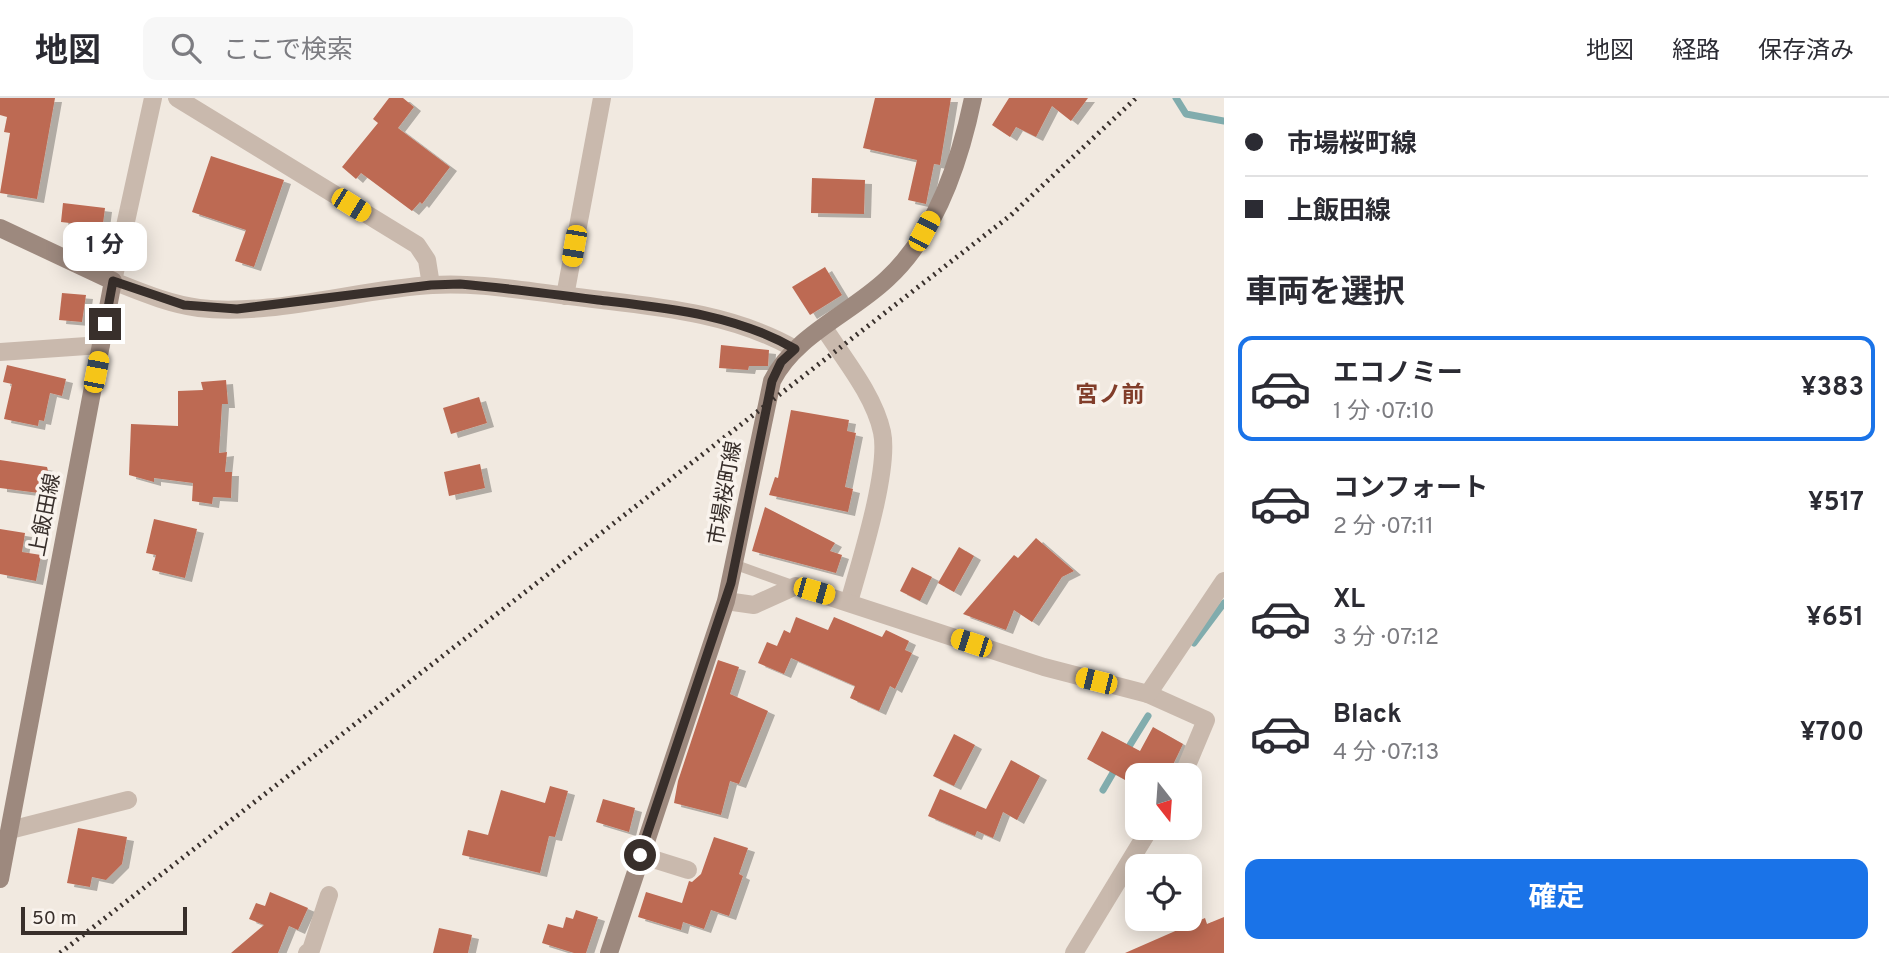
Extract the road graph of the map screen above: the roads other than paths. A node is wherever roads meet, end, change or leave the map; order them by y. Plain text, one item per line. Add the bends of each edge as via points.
1 (153, 98) edge
2 (177, 98) edge
3 (602, 98) edge
4 (973, 98) edge
5 (0, 228) edge
6 (113, 281) junction
7 (431, 285) junction
8 (565, 296) junction
9 (824, 328) junction
10 (101, 345) junction
11 (795, 349) junction
12 (0, 352) edge
13 (736, 565) junction
14 (1224, 581) edge
15 (796, 586) junction
16 (726, 601) junction
17 (849, 602) junction
18 (1149, 694) junction
19 (1188, 763) edge
20 (128, 800) dead end
21 (10, 831) junction
22 (1143, 840) edge
23 (640, 855) junction
24 (688, 870) dead end
25 (0, 880) edge
26 (329, 895) dead end
27 (311, 952) edge
28 (609, 953) edge
29 (1074, 953) edge

1 - 6 street
2 - 7 street via 417,245 427,260
3 - 8 street
4 - 9 main road, 市場桜町線 via 965,138 913,252 886,280
5 - 6 main road
6 - 7 street via 184,305 237,309
6 - 10 main road, 上飯田線
7 - 8 street
8 - 11 street via 733,321 766,332
9 - 11 main road, 市場桜町線
9 - 17 street via 883,432 870,530
10 - 12 street
10 - 21 main road, 上飯田線
11 - 13 main road, 市場桜町線 via 781,362 772,381
13 - 15 lane
13 - 16 main road, 市場桜町線
14 - 18 street
15 - 16 street via 754,605
15 - 17 street
16 - 23 main road, 市場桜町線
17 - 18 street via 1044,667
18 - 19 street via 1206,720
20 - 21 street
21 - 25 main road, 上飯田線
22 - 29 street
23 - 24 street
23 - 28 main road, 市場桜町線
26 - 27 street

